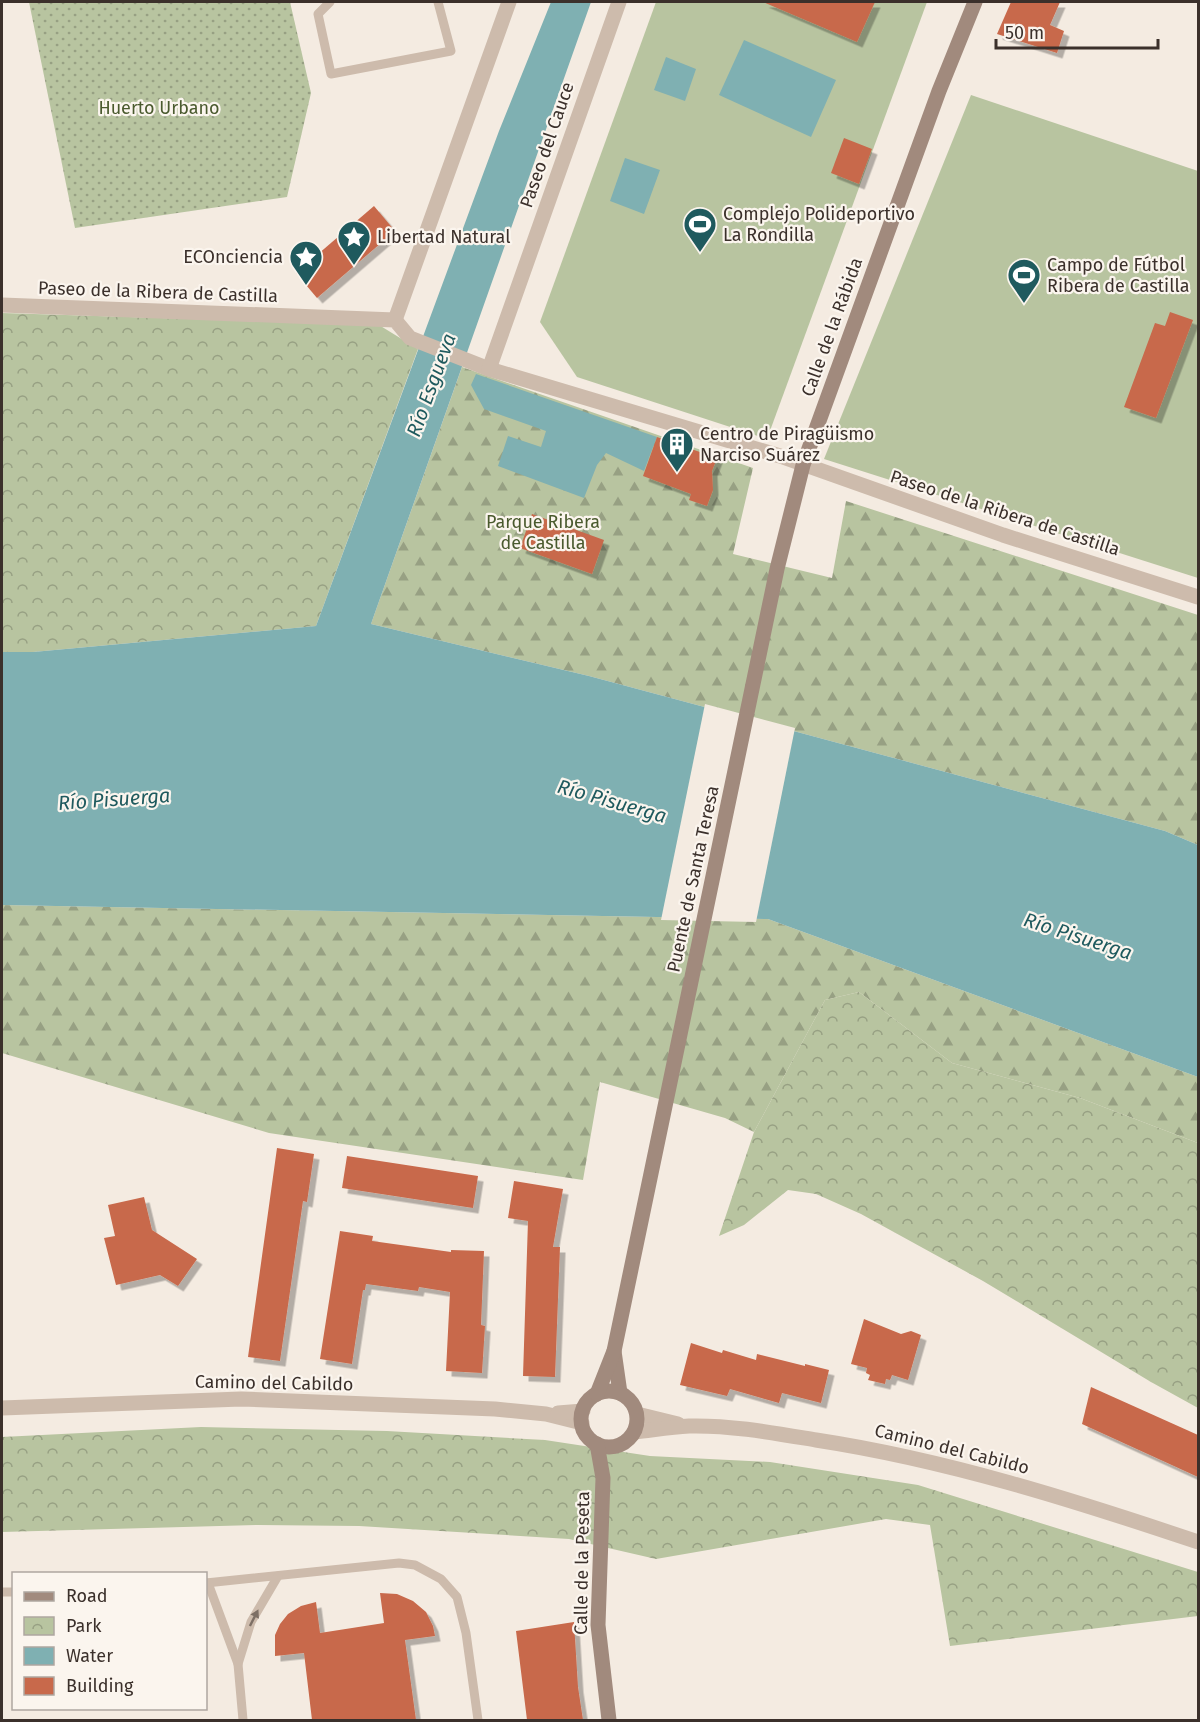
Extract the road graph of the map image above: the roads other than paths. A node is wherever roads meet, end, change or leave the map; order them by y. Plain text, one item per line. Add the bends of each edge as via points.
1 (330, 2) edge
2 (438, 2) edge
3 (509, 2) edge
4 (619, 2) edge
5 (975, 2) edge
6 (2, 305) edge
7 (395, 320) junction
8 (489, 369) junction
9 (803, 465) junction
10 (777, 569) joint
11 (1198, 597) edge
12 (615, 1351) junction
13 (620, 1393) junction
14 (597, 1394) junction
15 (2, 1408) edge
16 (637, 1413) junction
17 (582, 1417) junction
18 (689, 1426) junction
19 (634, 1432) junction
20 (597, 1444) junction
21 (616, 1446) junction
22 (603, 1478) junction
23 (1198, 1542) edge
24 (278, 1576) junction
25 (207, 1583) edge
26 (238, 1664) junction
27 (243, 1720) edge
28 (478, 1720) edge
29 (609, 1720) edge

1 - 2 lane via 318,14 330,74 451,51
3 - 7 street
4 - 8 street, Paseo del Cauce
5 - 9 main road, Calle de la Rábida
6 - 7 street, Paseo de la Ribera de Castilla
7 - 8 street, Paseo de la Ribera de Castilla via 410,338
8 - 9 street, Paseo de la Ribera de Castilla
9 - 10 main road, Calle de la Rábida
9 - 11 street, Paseo de la Ribera de Castilla via 1003,535
10 - 12 main road, Puente de Santa Teresa
12 - 13 main road
12 - 14 main road
13 - 14 main road
13 - 16 main road
14 - 17 main road via 585,1404
15 - 17 street, Camino del Cabildo via 241,1399 495,1409
16 - 18 street, Camino del Cabildo
16 - 19 main road
17 - 20 main road via 587,1436
18 - 19 street, Camino del Cabildo
18 - 23 street, Camino del Cabildo via 754,1430 874,1449 994,1478
19 - 21 main road via 630,1439
20 - 21 main road
20 - 22 main road, Calle de la Peseta
21 - 22 main road, Calle de la Peseta
22 - 29 main road, Calle de la Peseta via 598,1625
24 - 25 lane
26 -> 24 lane via 251,1622
24 - 28 lane via 399,1563 415,1565 441,1579 457,1597
25 - 26 lane
26 - 27 lane

